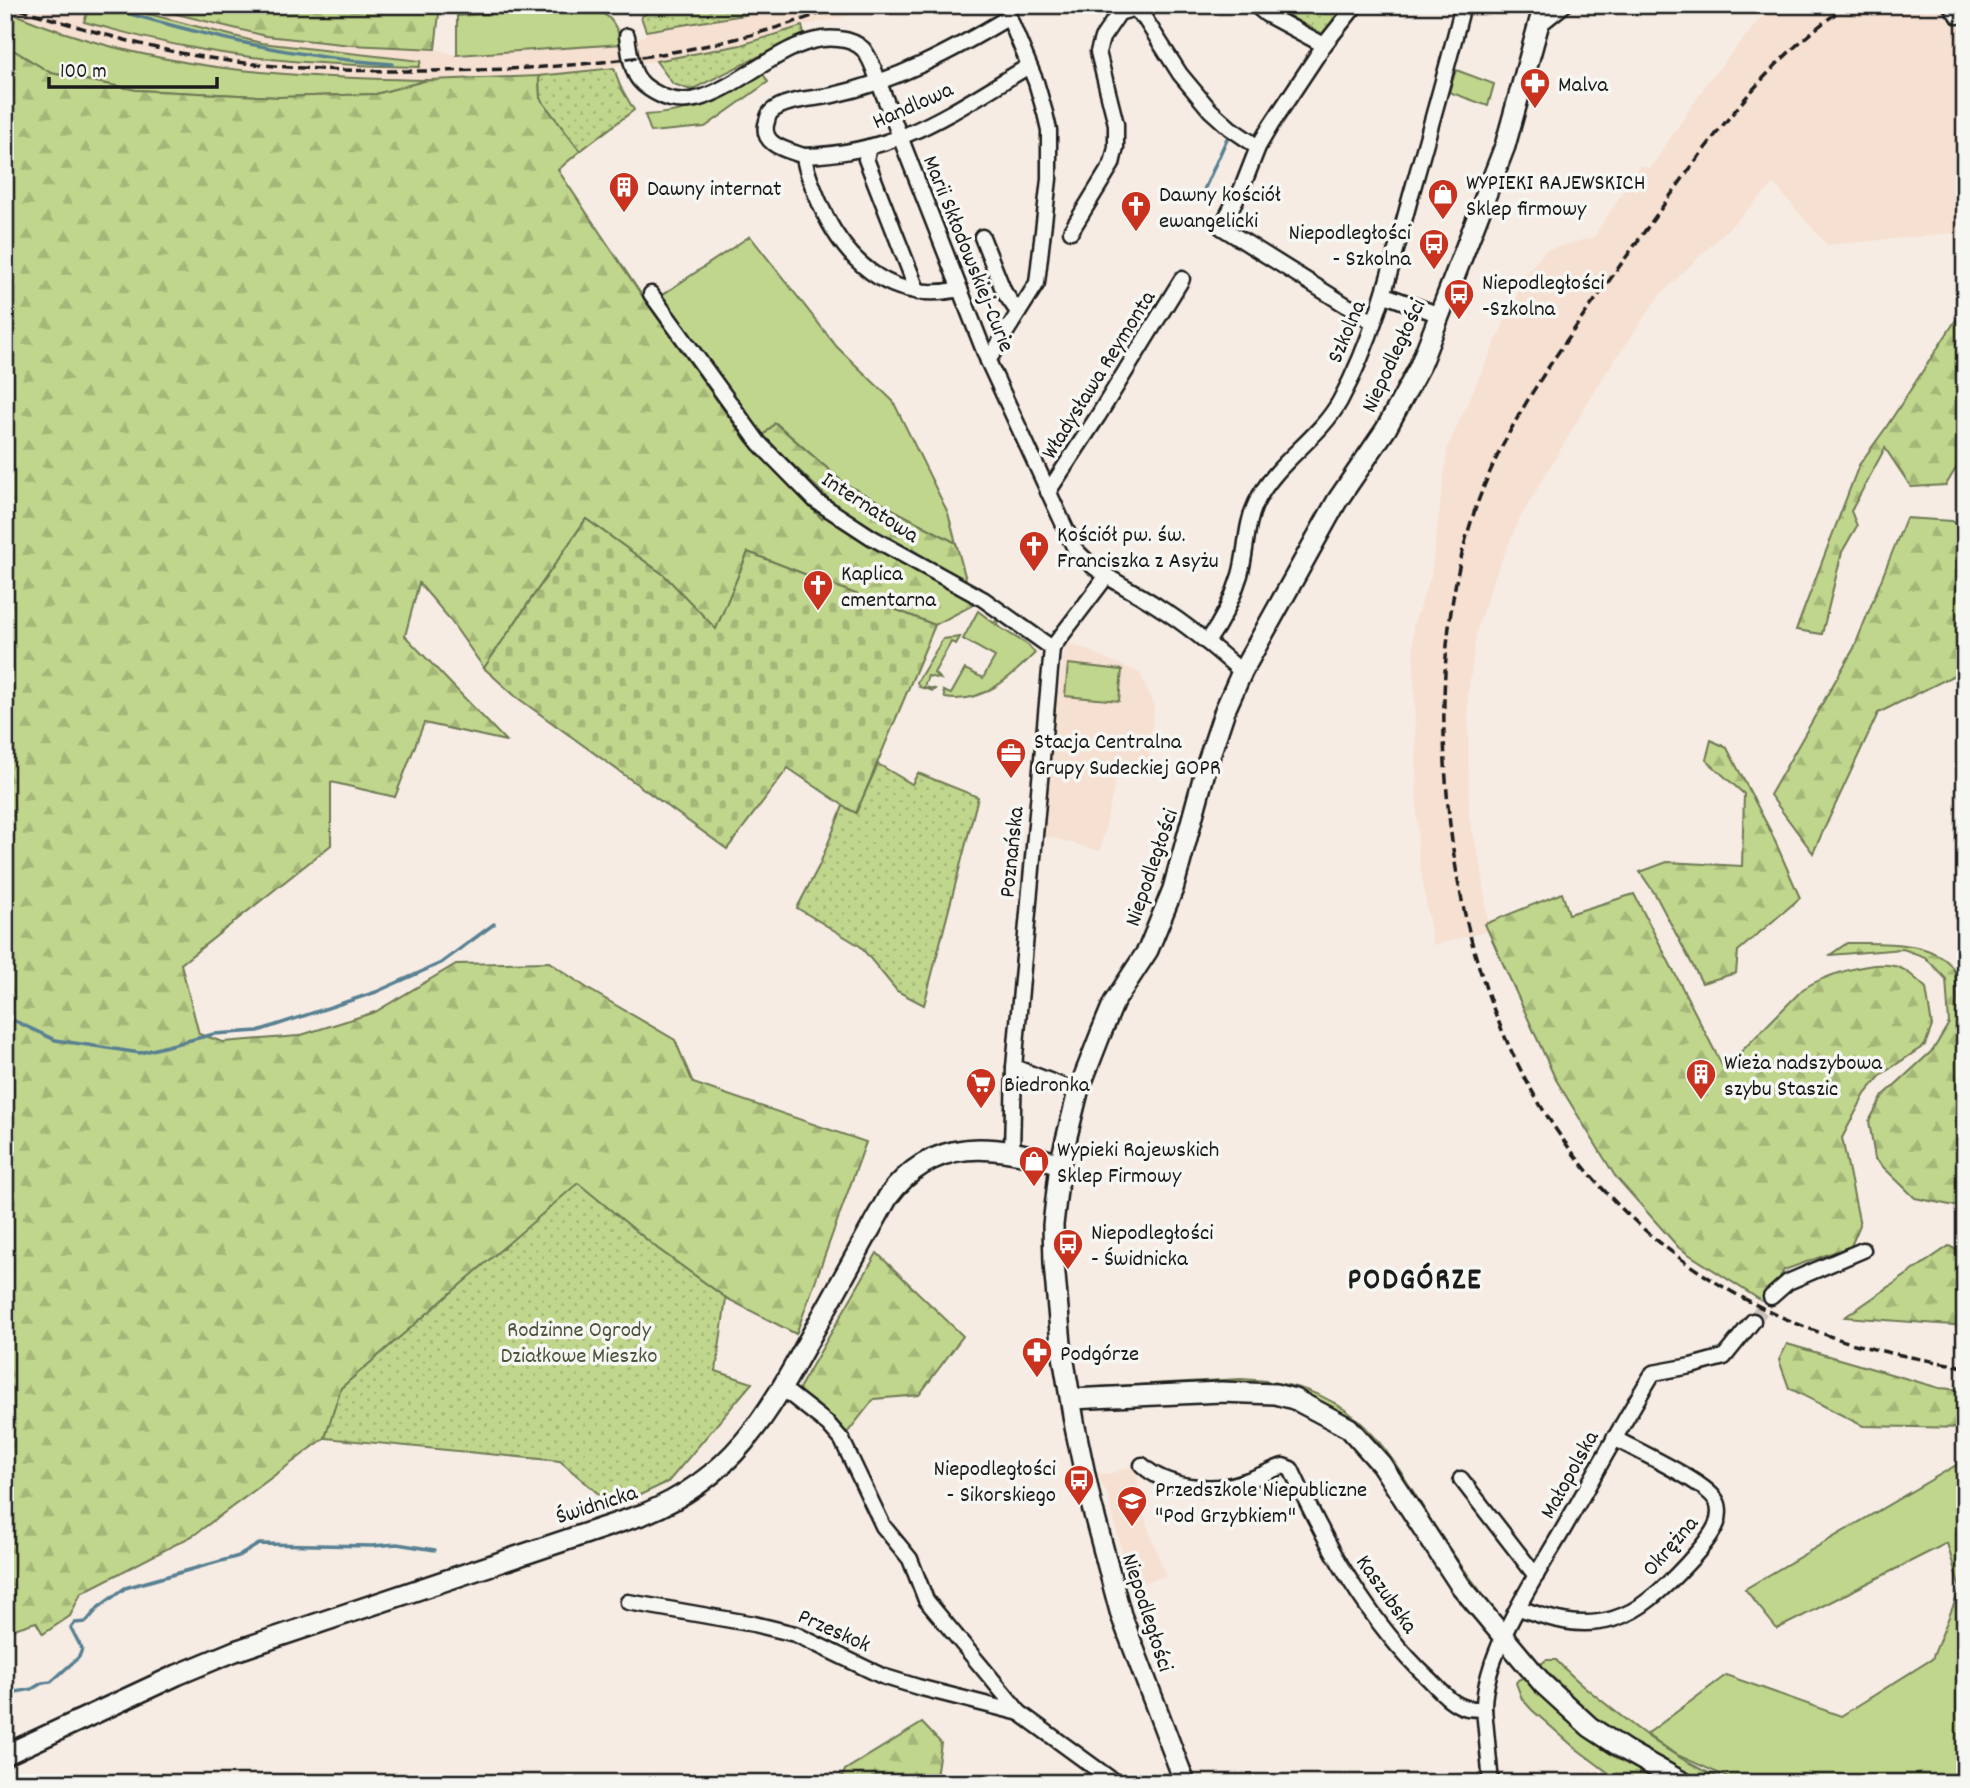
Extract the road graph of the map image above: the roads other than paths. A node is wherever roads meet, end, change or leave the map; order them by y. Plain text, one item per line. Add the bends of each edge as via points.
1 (1255, 5) edge
2 (1356, 5) edge
3 (1463, 5) edge
4 (1544, 5) edge
5 (1563, 5) edge
6 (1539, 25) junction
7 (627, 36) dead end
8 (1324, 45) junction
9 (1030, 66) junction
10 (879, 83) junction
11 (900, 138) junction
12 (869, 147) junction
13 (1258, 147) junction
14 (804, 156) junction
15 (1071, 231) dead end
16 (982, 237) dead end
17 (1182, 279) dead end
18 (960, 289) junction
19 (918, 292) junction
20 (651, 294) dead end
21 (1385, 295) junction
22 (1018, 312) junction
23 (1440, 315) junction
24 (1373, 323) junction
25 (988, 361) junction
26 (1048, 492) junction
27 (1106, 577) junction
28 (1207, 642) junction
29 (1052, 648) junction
30 (1242, 672) junction
31 (1014, 1068) junction
32 (1078, 1092) junction
33 (1012, 1150) junction
34 (1060, 1164) junction
35 (1863, 1250) dead end
36 (1771, 1297) tunnel mouth
37 (1754, 1321) tunnel mouth
38 (782, 1388) junction
39 (1071, 1399) junction
40 (1614, 1438) junction
41 (1142, 1465) dead end
42 (1461, 1479) dead end
43 (1536, 1576) junction
44 (628, 1602) dead end
45 (1519, 1608) junction
46 (1503, 1637) junction
47 (1483, 1709) junction
48 (1020, 1713) junction
49 (5, 1755) edge
50 (1116, 1783) edge
51 (1185, 1783) edge
52 (1490, 1783) edge
53 (1684, 1783) edge

1 - 8 street
2 - 8 street
3 - 21 street, Szkolna
4 - 6 main road, Niepodległości
5 - 6 street
6 - 23 main road, Niepodległości via 1504,146
7 - 10 street, Marii Skłodowskiej-Curie via 636,76 673,101 711,94 760,64 823,38 851,41 862,48
8 - 13 street
9 - 10 street via 1009,17
9 - 11 street, Handlowa
9 - 22 street via 1049,130 1049,179 1037,283
10 - 11 street, Marii Skłodowskiej-Curie
10 - 14 street via 795,101 769,114 766,137 780,148
11 - 12 street, Handlowa
11 - 18 street, Marii Skłodowskiej-Curie
12 - 14 street, Handlowa
12 - 19 street via 866,159
13 - 15 street via 1210,110 1137,11 1119,13 1098,52 1116,124 1116,147 1112,163
13 - 24 street via 1221,227
14 - 19 street via 824,212 853,256 880,279
16 - 22 street via 1004,292
17 - 26 street, Władysława Reymonta
18 - 19 street
18 - 25 street, Marii Skłodowskiej-Curie
20 - 29 street, Internatowa via 759,443 816,501 983,599
21 - 23 street
21 - 24 street, Szkolna
22 - 25 street
23 - 30 main road, Niepodległości via 1407,393 1337,501
24 - 28 street, Szkolna via 1339,402 1264,487 1247,526 1240,576
25 - 26 street, Marii Skłodowskiej-Curie
26 - 27 street, Marii Skłodowskiej-Curie via 1075,550
27 - 28 street, Marii Skłodowskiej-Curie via 1161,608
27 - 29 street
28 - 30 street, Marii Skłodowskiej-Curie
29 - 31 street, Poznańska
30 - 32 main road, Niepodległości via 1207,764 1173,889 1148,950 1114,1002
31 - 32 street
31 - 33 street, Poznańska
32 - 34 main road, Niepodległości
33 - 34 main road, Świdnicka
33 - 38 main road, Świdnicka via 971,1149 938,1156 897,1184
34 - 39 main road, Niepodległości via 1054,1263
35 - 36 street via 1788,1282
37 - 40 street, Małopolska via 1724,1356 1653,1373
38 - 48 street, Przeskok via 842,1440 883,1525 909,1559 926,1600
38 - 49 main road, Świdnicka via 727,1461 672,1503 235,1651
39 - 46 main road via 1249,1392 1294,1399 1325,1413 1349,1428 1381,1464 1447,1567
39 - 51 main road, Niepodległości via 1087,1488 1121,1615
40 - 43 street, Małopolska
40 - 45 street, Okrężna via 1702,1487 1717,1502 1717,1524 1669,1582 1632,1612 1611,1620 1574,1623
41 - 47 street, Kaszubska via 1152,1475 1202,1487 1242,1482 1283,1466 1291,1469 1335,1557 1376,1620 1451,1701
42 - 43 street
43 - 45 street, Małopolska
44 - 48 street, Przeskok via 795,1634 883,1676
45 - 46 street, Małopolska
46 - 47 street, Małopolska
46 - 53 main road via 1543,1684 1590,1727
47 - 52 street
48 - 50 street, Przeskok

